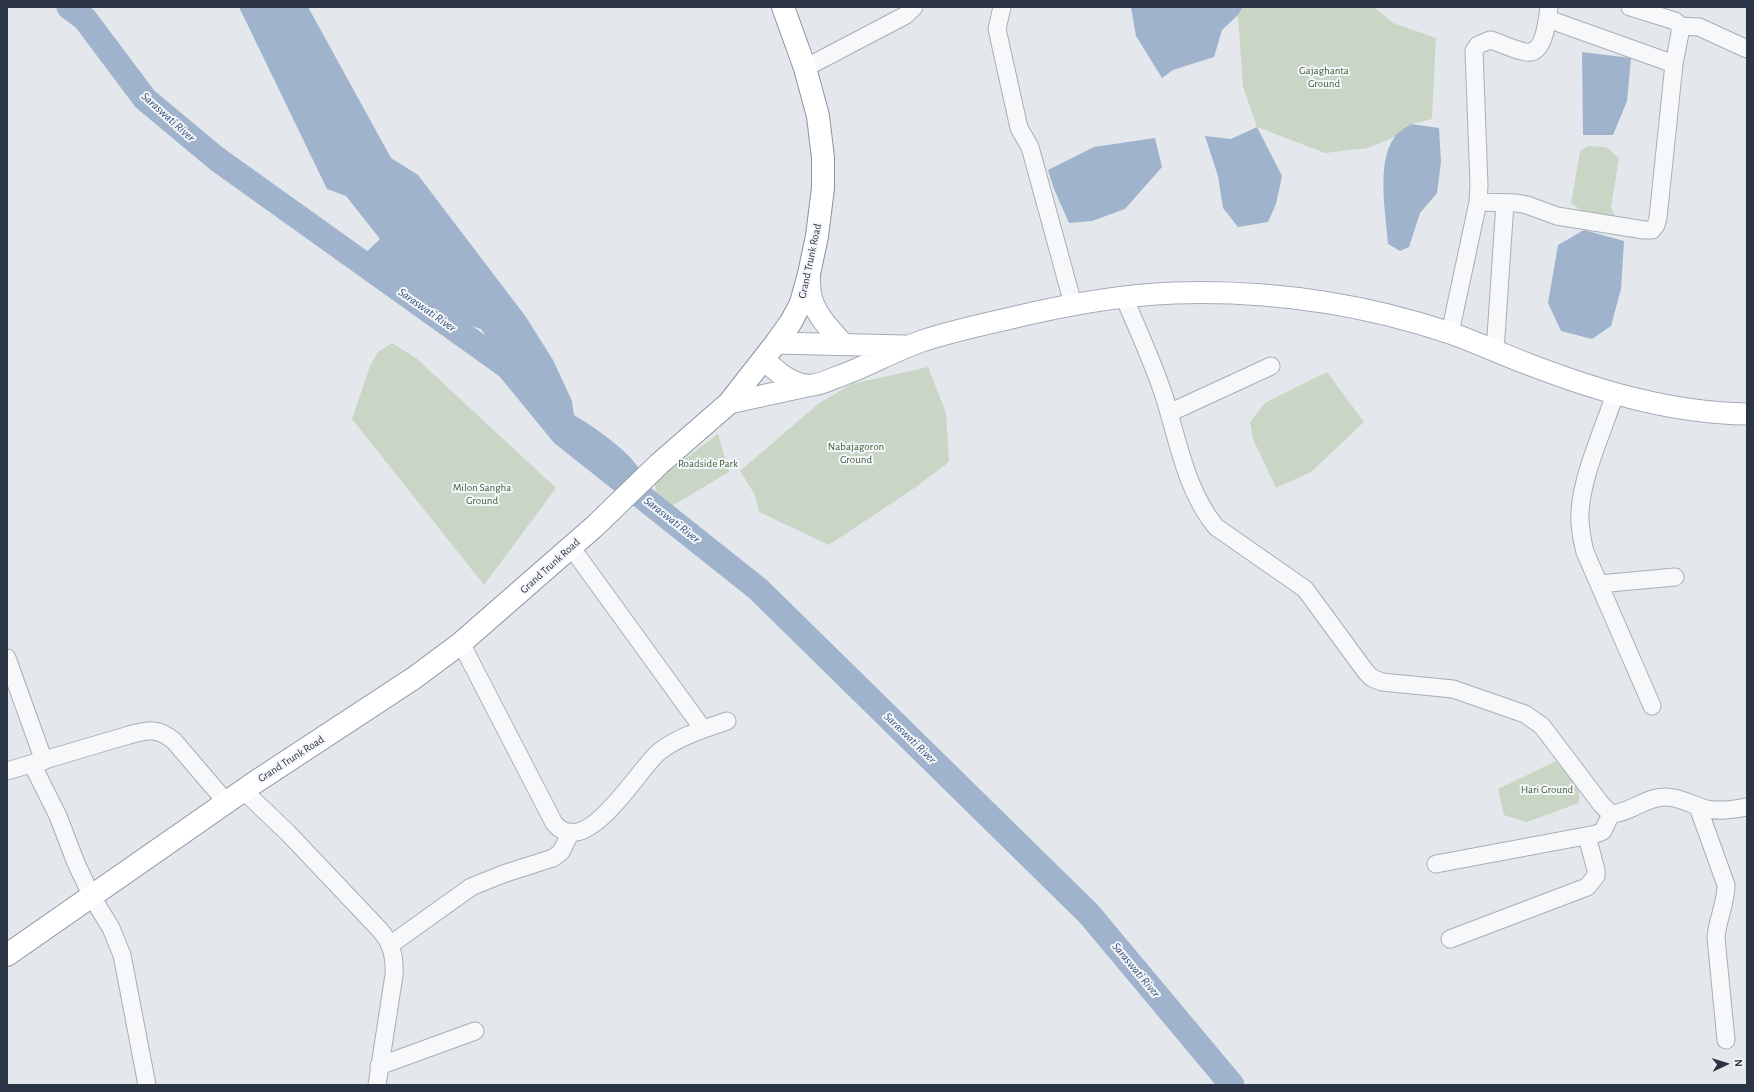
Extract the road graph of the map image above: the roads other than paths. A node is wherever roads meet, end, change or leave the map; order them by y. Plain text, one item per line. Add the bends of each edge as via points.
1 (783, 7) edge
2 (914, 7) edge
3 (1002, 7) edge
4 (1630, 7) edge
5 (1548, 13) edge
6 (1680, 26) junction
7 (1747, 49) edge
8 (1674, 64) junction
9 (805, 68) junction
10 (1478, 202) junction
11 (1505, 203) junction
12 (809, 274) junction
13 (1124, 297) junction
14 (1074, 304) junction
15 (1450, 333) junction
16 (776, 343) junction
17 (844, 345) junction
18 (909, 346) junction
19 (1495, 351) junction
20 (764, 360) junction
21 (1271, 366) dead end
22 (812, 385) junction
23 (1615, 394) junction
24 (729, 403) junction
25 (1169, 413) junction
26 (1747, 414) edge
27 (571, 547) junction
28 (1675, 577) dead end
29 (1599, 584) junction
30 (462, 643) junction
31 (7, 658) edge
32 (1652, 706) dead end
33 (727, 721) dead end
34 (703, 729) junction
35 (38, 762) junction
36 (7, 771) edge
37 (235, 797) junction
38 (1698, 806) junction
39 (1747, 807) edge
40 (1611, 814) junction
41 (571, 832) junction
42 (1587, 836) junction
43 (1436, 864) dead end
44 (92, 897) junction
45 (1450, 939) dead end
46 (390, 945) junction
47 (7, 955) edge
48 (475, 1031) dead end
49 (1726, 1040) dead end
50 (379, 1066) junction
51 (147, 1085) edge
52 (377, 1085) edge

1 - 9 highway, Grand Trunk Road
2 - 9 street via 906,15
3 - 14 street via 997,29 1019,128 1030,146
4 - 6 street via 1675,21
5 - 8 street
5 - 10 street via 1538,49 1525,52 1490,40 1478,45 1474,51
6 - 7 street via 1699,27
6 - 8 street
8 - 11 street via 1658,218 1652,230 1557,216 1527,205
9 - 12 highway, Grand Trunk Road via 818,116 823,158 823,188
10 - 11 street
10 - 15 street
11 - 19 street
12 - 16 highway, Grand Trunk Road via 801,303
12 - 17 main road via 811,298 816,311
13 - 14 main road
13 - 15 main road via 1211,293 1301,299 1352,307
13 - 25 street
14 - 18 main road via 955,330
15 - 19 main road
16 - 17 main road
16 - 20 highway, Grand Trunk Road
17 - 18 main road
18 - 22 main road via 850,372
19 - 23 main road
20 - 22 main road via 790,381
20 - 24 highway, Grand Trunk Road
21 - 25 street
22 - 24 main road
23 - 26 main road via 1676,406
23 - 29 street via 1586,478 1580,514 1585,552
24 - 27 highway, Grand Trunk Road via 659,464
25 - 40 street via 1190,481 1206,515 1216,528 1305,589 1372,678 1382,682 1453,689 1525,714 1542,726
27 - 30 highway, Grand Trunk Road
27 - 34 street
28 - 29 street
29 - 32 street
30 - 37 highway, Grand Trunk Road via 414,678
30 - 41 street via 554,823 559,830
31 - 35 street
33 - 34 street
34 - 41 street via 660,751 609,811 584,828
35 - 36 street
35 - 37 street via 144,731 154,731 165,733
35 - 44 street via 76,863
37 - 44 highway, Grand Trunk Road
37 - 46 street via 299,844 379,929
38 - 39 street via 1716,810
38 - 40 street via 1660,797 1619,814
38 - 49 street via 1726,885 1726,896 1716,938
40 - 42 street via 1603,831
41 - 46 street via 561,852 553,858 471,887
42 - 43 street
42 - 45 street via 1596,870 1596,876 1587,887
44 - 47 highway, Grand Trunk Road
44 - 51 street via 111,928 122,955
46 - 50 street via 395,959 394,975
48 - 50 street
50 - 52 street

